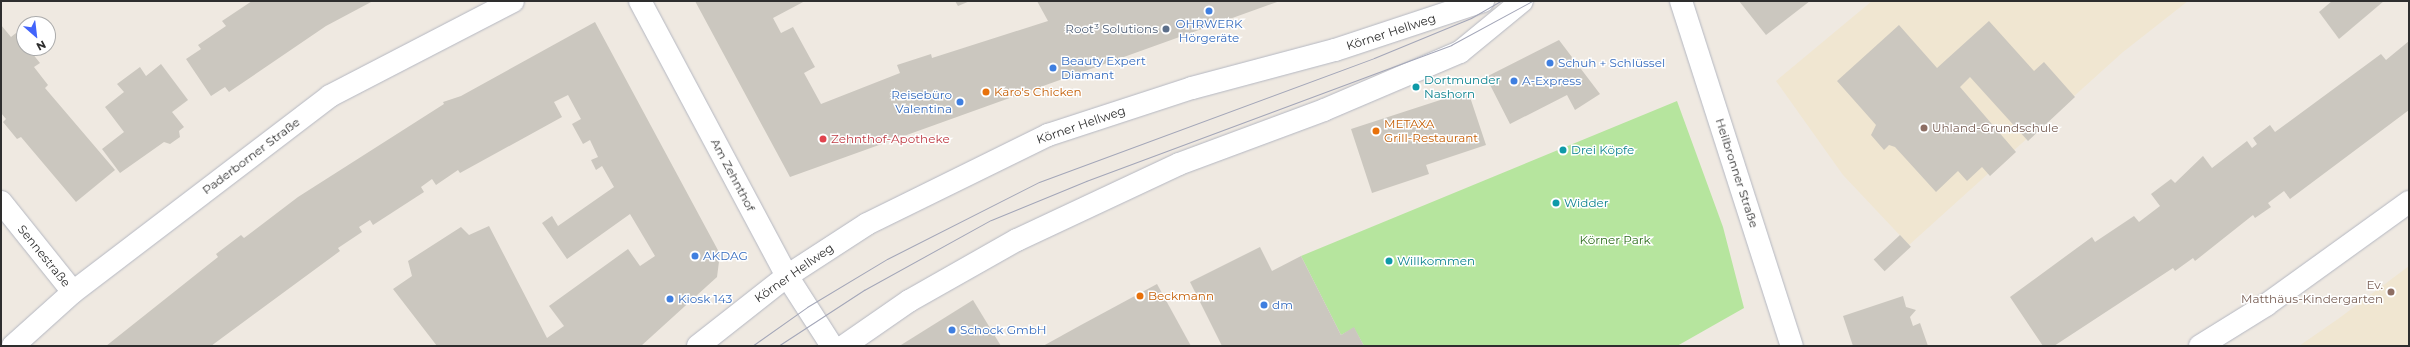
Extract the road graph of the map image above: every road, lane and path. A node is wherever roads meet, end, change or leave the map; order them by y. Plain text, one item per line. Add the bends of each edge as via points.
1 (512, 1) edge
2 (640, 1) edge
3 (1483, 1) edge
4 (1522, 1) edge
5 (1681, 1) edge
6 (1, 202) edge
7 (2409, 202) edge
8 (787, 276) junction
9 (73, 292) junction
10 (13, 346) edge
11 (698, 346) edge
12 (832, 346) edge
13 (844, 346) edge
14 (1792, 346) edge
15 (2200, 346) edge

1 - 9 street, Paderborner Straße via 330,96
2 - 8 street, Am Zehnthof
3 - 8 street, Körner Hellweg via 1335,50 1192,88 1048,135 867,224
4 - 13 street via 1460,52 1324,110 1179,164 1017,240 909,301
5 - 14 street, Heilbronner Straße
6 - 9 street, Sennestraße
7 - 15 street via 2266,305
8 - 11 street, Körner Hellweg
8 - 12 street, Am Zehnthof
9 - 10 street, Paderborner Straße

